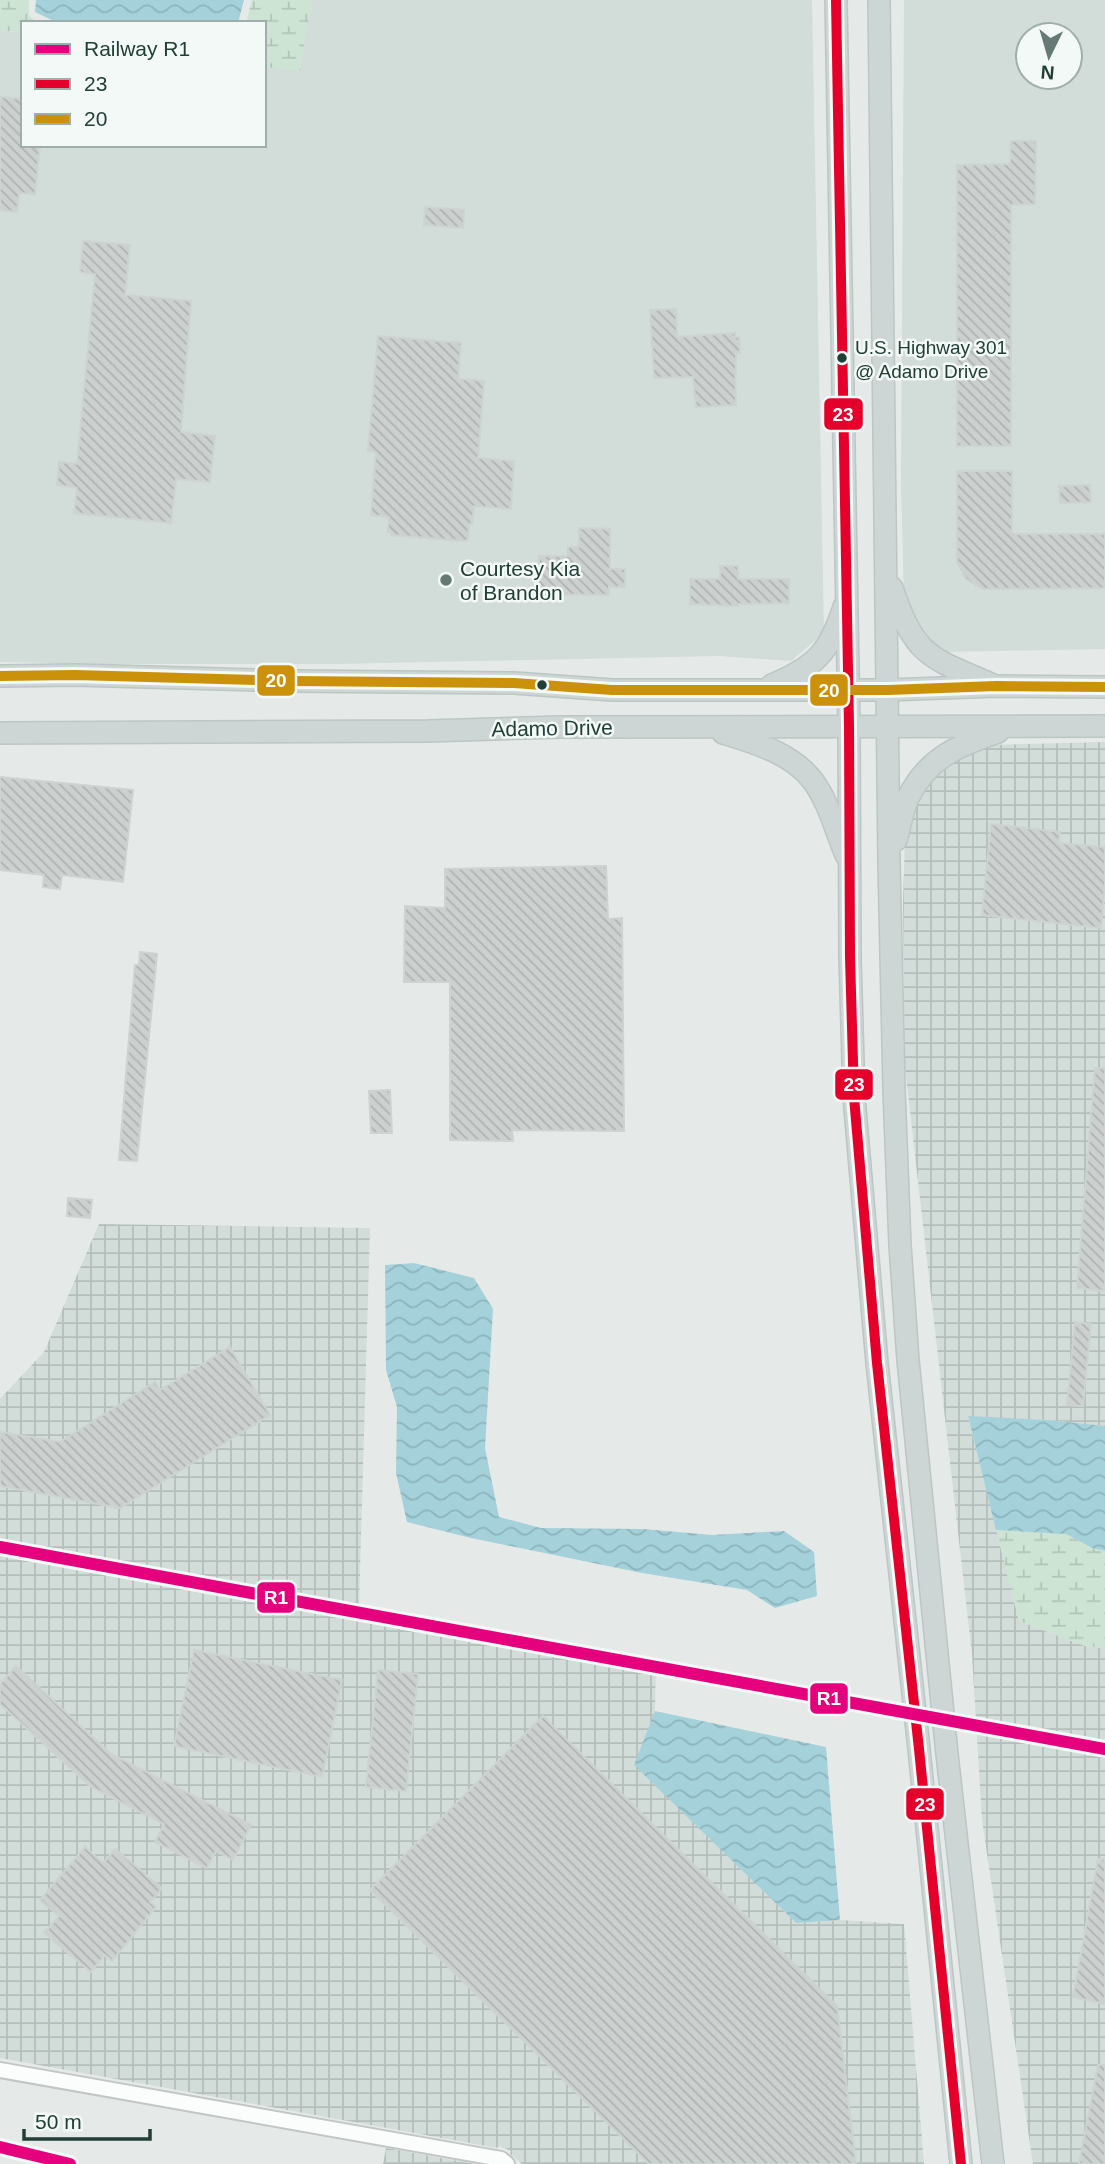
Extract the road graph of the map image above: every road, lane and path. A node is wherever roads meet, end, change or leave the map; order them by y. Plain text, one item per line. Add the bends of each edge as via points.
1 (836, 0) edge
2 (879, 0) edge
3 (886, 570) junction
4 (848, 595) junction
5 (0, 676) edge
6 (996, 686) junction
7 (1105, 687) edge
8 (764, 688) junction
9 (848, 690) junction
10 (888, 690) junction
11 (1018, 725) junction
12 (849, 726) junction
13 (888, 726) junction
14 (1105, 726) edge
15 (705, 727) junction
16 (0, 733) edge
17 (889, 862) junction
18 (850, 865) junction
19 (0, 2070) edge
20 (507, 2164) edge
21 (961, 2164) edge
22 (993, 2164) edge

1 - 4 main road
2 - 3 main road
3 - 6 main road via 918,645 944,664
3 - 10 main road
4 - 8 main road via 838,625 817,660
4 - 9 main road
5 - 8 main road, Adamo Drive via 501,683 612,690
6 - 7 main road, Adamo Drive
6 - 10 main road, Adamo Drive
8 - 9 main road, Adamo Drive
9 - 10 main road, Adamo Drive
9 - 12 main road
10 - 13 main road
11 - 13 main road, Adamo Drive
11 - 14 main road, Adamo Drive
11 - 17 main road via 964,743 934,761 909,797
12 - 13 main road, Adamo Drive
12 - 15 main road, Adamo Drive
12 - 18 main road
13 - 17 main road
15 - 16 main road, Adamo Drive
15 - 18 main road via 770,749 799,766 814,782
17 - 22 main road via 894,1090 908,1360
18 - 21 main road via 854,1084 862,1212
19 - 20 street via 501,2159

